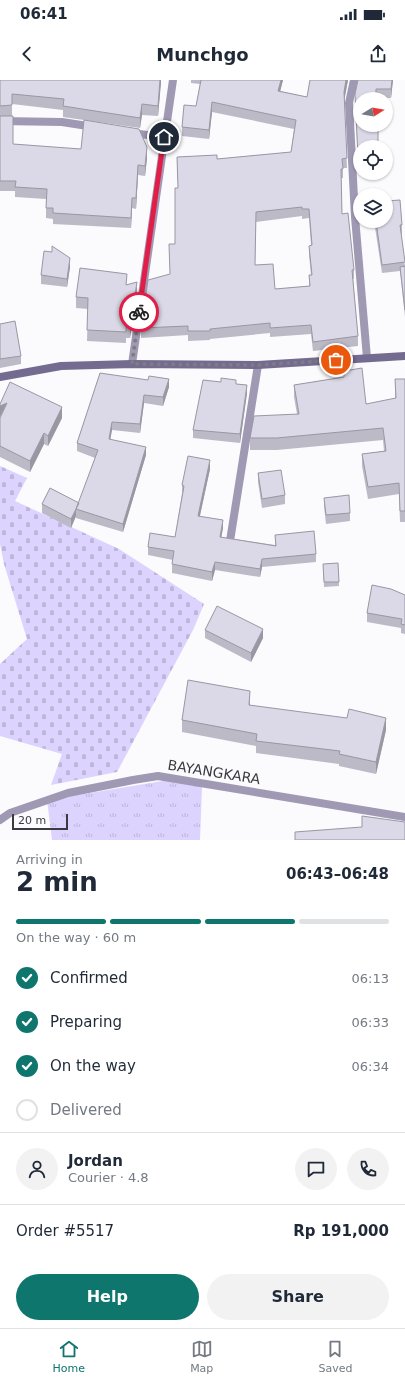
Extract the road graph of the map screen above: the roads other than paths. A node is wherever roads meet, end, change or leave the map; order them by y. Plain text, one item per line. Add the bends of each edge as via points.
1 (173, 80) edge
2 (354, 80) edge
3 (0, 120) edge
4 (101, 128) edge
5 (125, 132) edge
6 (164, 137) junction
7 (405, 356) edge
8 (367, 358) junction
9 (132, 364) junction
10 (258, 365) junction
11 (0, 377) edge
12 (230, 541) edge
13 (405, 817) edge
14 (0, 820) edge

1 - 6 street
2 - 8 street via 349,103 355,217
3 - 4 street via 62,122
5 - 6 street
6 - 9 street
7 - 8 street
8 - 10 street
9 - 10 street
9 - 11 street via 61,366
10 - 12 street
13 - 14 street, BAYANGKARA via 158,776 68,793 10,813

